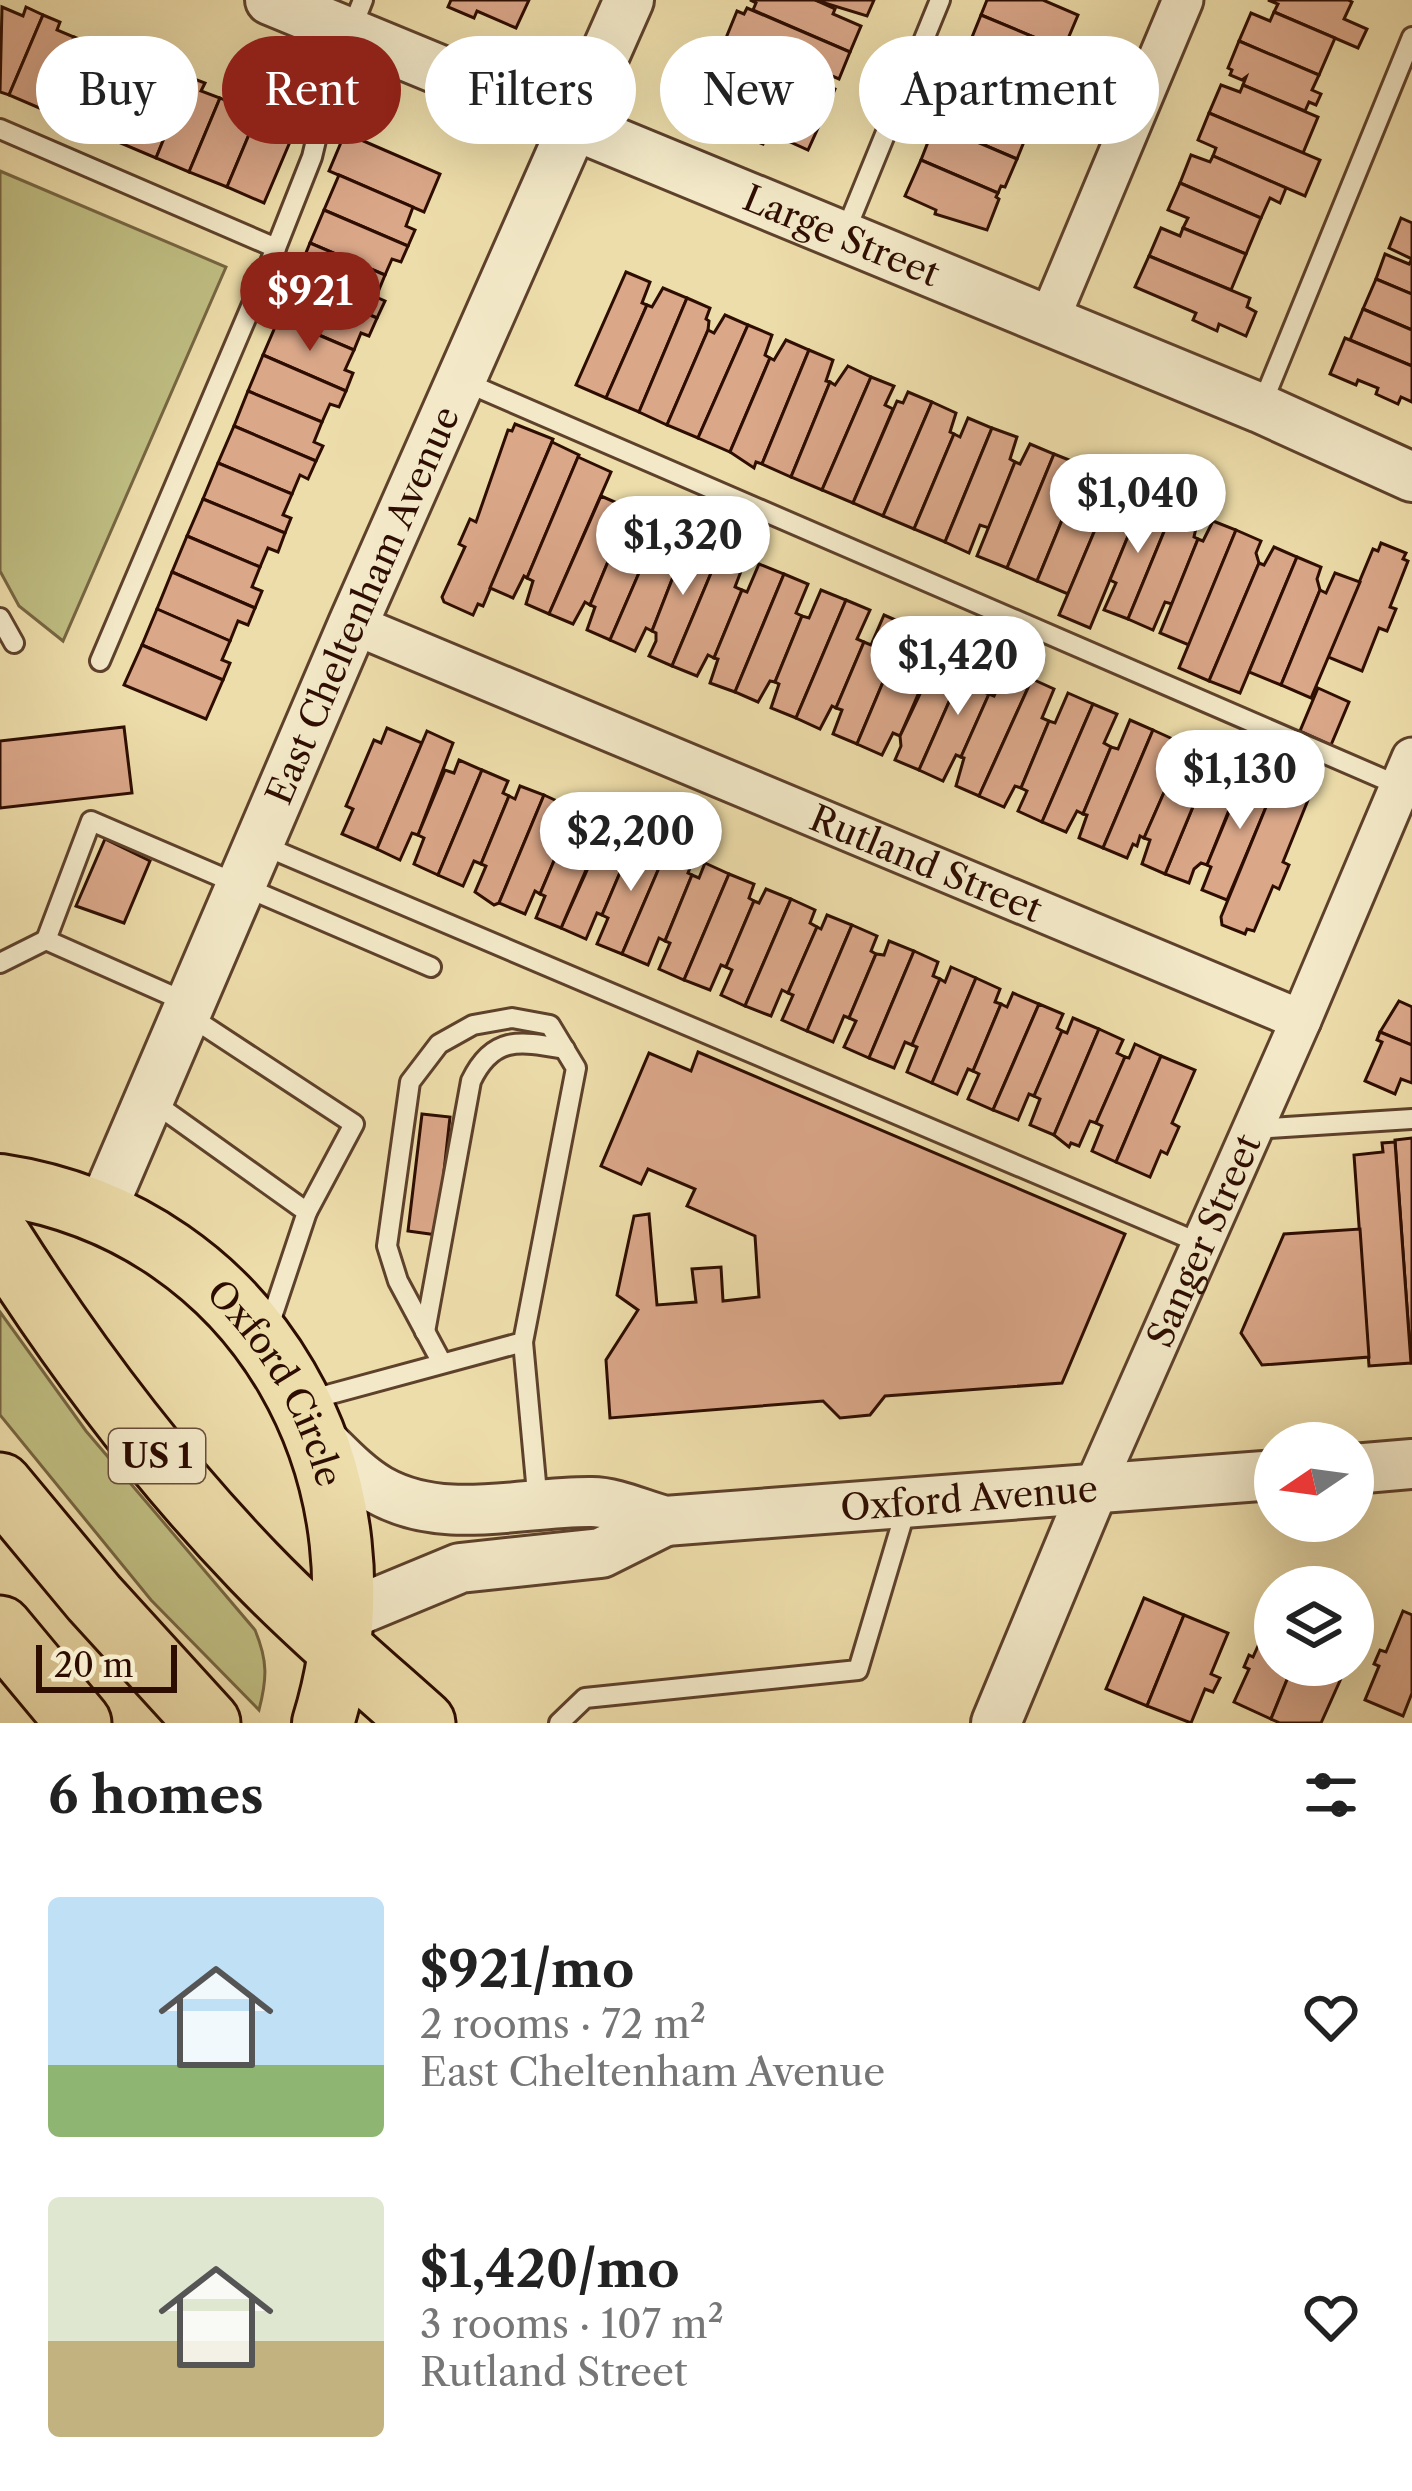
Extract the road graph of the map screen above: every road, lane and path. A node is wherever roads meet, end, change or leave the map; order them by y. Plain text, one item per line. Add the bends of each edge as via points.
1 (270, 0) edge
2 (629, 0) edge
3 (940, 0) edge
4 (1183, 0) edge
5 (355, 17) edge
6 (613, 36) edge
7 (1412, 37) edge
8 (425, 52) edge
9 (0, 129) edge
10 (566, 144) edge
11 (615, 144) edge
12 (843, 238) junction
13 (276, 248) junction
14 (1048, 322) junction
15 (461, 380) junction
16 (1260, 408) junction
17 (1412, 477) edge
18 (0, 618) edge
19 (353, 624) junction
20 (14, 644) dead end
21 (100, 661) dead end
22 (1407, 773) edge
23 (250, 864) junction
24 (46, 940) junction
25 (0, 963) edge
26 (431, 967) dead end
27 (190, 1010) junction
28 (1301, 1020) junction
29 (565, 1049) junction
30 (148, 1098) junction
31 (1412, 1119) edge
32 (1253, 1129) junction
33 (0, 1185) edge
34 (307, 1212) junction
35 (100, 1214) junction
36 (0, 1239) edge
37 (1202, 1244) junction
38 (425, 1332) junction
39 (263, 1342) junction
40 (523, 1342) junction
41 (442, 1364) junction
42 (308, 1419) junction
43 (1412, 1464) edge
44 (1374, 1467) edge
45 (1254, 1477) edge
46 (0, 1485) edge
47 (1093, 1490) junction
48 (908, 1504) junction
49 (538, 1506) junction
50 (665, 1521) junction
51 (0, 1628) edge
52 (342, 1634) junction
53 (79, 1723) edge
54 (208, 1723) edge
55 (322, 1723) edge
56 (423, 1723) edge
57 (559, 1723) edge
58 (996, 1723) edge

1 - 5 street, Large Street
2 - 6 street, East Cheltenham Avenue
3 - 12 lane
4 - 14 street
5 - 8 street, Large Street
5 - 13 lane
7 - 16 lane
9 - 13 lane
10 - 15 street, East Cheltenham Avenue
11 - 12 street, Large Street
12 - 14 street, Large Street
13 - 21 lane
14 - 16 street, Large Street
15 - 19 street, East Cheltenham Avenue
15 - 22 lane
16 - 17 street, Large Street
18 - 20 lane
19 - 23 street, East Cheltenham Avenue
19 - 28 street, Rutland Street
22 - 28 street, Sanger Street
23 - 24 lane via 91,821
23 - 26 lane
23 - 27 street, East Cheltenham Avenue
23 - 37 lane
24 - 25 lane
24 - 27 lane
27 - 30 street, East Cheltenham Avenue
27 - 34 lane via 354,1124
28 - 32 street, Sanger Street
29 - 38 lane via 504,1045 482,1058 471,1081
29 - 38 lane via 550,1025 512,1018 473,1025 439,1044 410,1082 387,1246
29 - 40 lane via 576,1068
30 - 34 lane
30 - 35 street, East Cheltenham Avenue
31 - 32 lane
32 - 37 street, Sanger Street
33 - 35 main road, Oxford Circle
34 - 39 lane
35 - 39 main road, Oxford Circle via 188,1266
36 - 52 highway, US 1 via 125,1418 253,1566
37 - 47 street, Sanger Street
38 - 41 lane
39 - 42 main road, Oxford Circle
40 - 41 lane
40 - 49 lane
41 - 42 lane
42 - 49 street, Oxford Avenue via 351,1470 381,1491 449,1509
42 - 52 main road, Oxford Circle via 343,1538
43 - 44 street
45 - 47 street, Oxford Avenue
46 - 54 highway
47 - 48 street, Oxford Avenue
47 - 58 street, Sanger Street
48 - 50 street, Oxford Avenue
48 - 57 lane via 858,1670 585,1698
49 - 50 street, Oxford Avenue via 597,1502
50 - 52 street, Oxford Avenue via 601,1552 460,1568
51 - 53 highway
52 - 55 main road, Oxford Circle
52 - 56 highway, US 1

